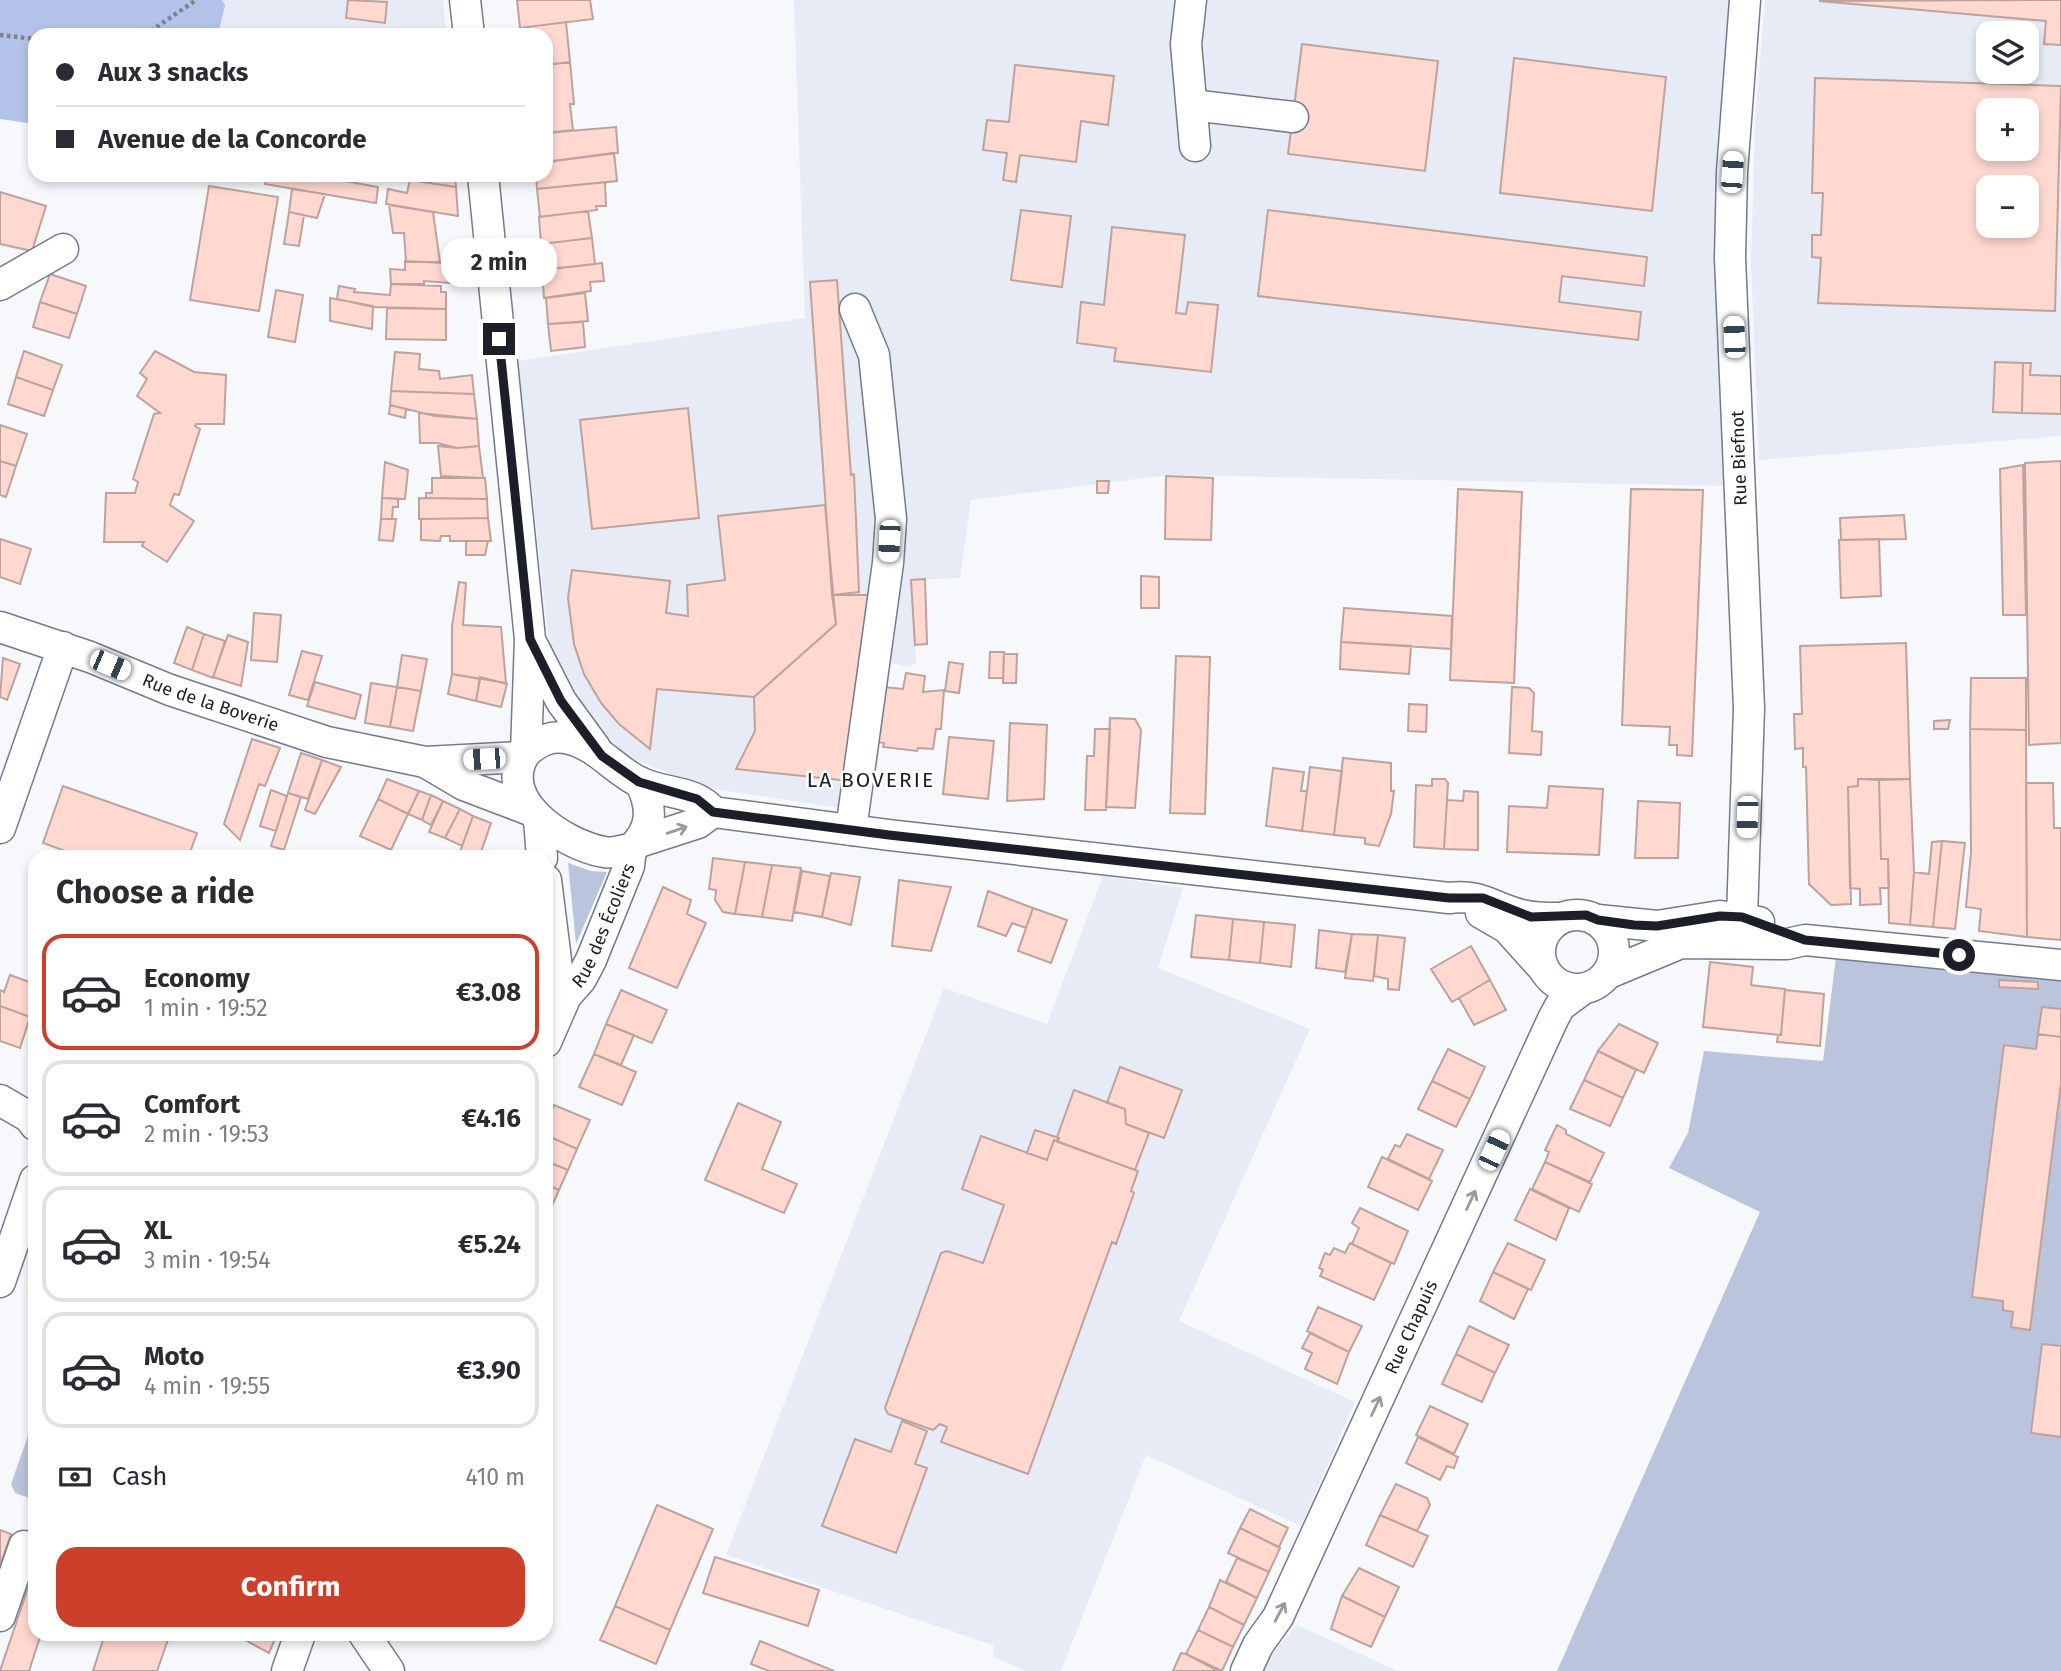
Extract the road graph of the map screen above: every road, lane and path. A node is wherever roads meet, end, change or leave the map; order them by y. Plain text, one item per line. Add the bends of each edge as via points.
1 (195, 0) edge
2 (465, 0) edge
3 (1191, 0) edge
4 (1745, 0) edge
5 (155, 28) edge
6 (468, 28) edge
7 (0, 34) edge
8 (28, 38) edge
9 (1192, 104) junction
10 (1293, 117) dead end
11 (1195, 146) dead end
12 (484, 182) edge
13 (63, 249) dead end
14 (0, 285) edge
15 (855, 309) dead end
16 (0, 627) edge
17 (530, 639) junction
18 (63, 647) junction
19 (524, 755) junction
20 (602, 756) junction
21 (425, 762) junction
22 (639, 782) junction
23 (713, 812) junction
24 (533, 813) junction
25 (0, 828) edge
26 (851, 830) junction
27 (635, 845) junction
28 (540, 850) edge
29 (1449, 898) junction
30 (1742, 917) junction
31 (1560, 918) junction
32 (1598, 920) junction
33 (553, 936) edge
34 (1805, 940) junction
35 (1681, 943) junction
36 (2061, 965) edge
37 (1544, 969) junction
38 (1609, 973) junction
39 (1583, 989) junction
40 (566, 996) junction
41 (553, 1025) edge
42 (0, 1100) edge
43 (28, 1116) edge
44 (28, 1200) edge
45 (0, 1282) edge
46 (24, 1546) dead end
47 (0, 1616) edge
48 (298, 1641) edge
49 (369, 1641) edge
50 (287, 1671) edge
51 (388, 1671) edge
52 (1246, 1671) edge

1 - 5 path
2 - 6 street
3 - 9 street via 1186,44
4 - 30 street, Rue Biefnot via 1732,172 1731,258 1749,708
7 - 8 path
9 - 10 street
9 - 11 street
12 - 17 street
13 - 14 street
15 - 26 street via 874,355 891,519
16 - 18 street, Rue de la Boverie
17 - 19 street
17 - 20 street via 561,701
18 - 21 street, Rue de la Boverie via 327,742
18 - 25 street
19 - 20 street, Rue de la Boverie via 549,738 569,739
19 - 21 street, Rue de la Boverie
19 - 24 street via 517,783
20 - 22 street, Rue de la Boverie
21 - 24 street, Rue de la Boverie via 464,785
22 - 23 street, Rue de la Boverie via 697,799
22 - 27 street via 650,814
23 - 26 street, Rue de la Boverie
27 -> 23 street, Rue de la Boverie via 698,823
24 - 27 street, Rue de la Boverie via 587,847 606,853
24 - 28 street
26 - 29 street, Rue de la Boverie
27 - 40 street, Rue des Écoliers via 591,960
29 - 31 street, Rue de la Boverie via 1483,898 1521,915
29 - 37 street, Rue de la Boverie via 1507,928
30 - 32 street via 1701,917 1657,926
30 - 34 street
30 - 35 street via 1724,929 1694,933
31 - 32 street via 1573,914
31 - 37 street via 1540,946
32 - 38 street via 1615,947
33 - 40 street, Rue des Écoliers
34 - 35 street via 1787,944
34 - 36 street
35 - 38 street
37 - 39 street via 1560,985
38 - 39 street
52 -> 39 street, Rue Chapuis via 1284,1605 1553,1019 1560,1006
40 - 41 street, Rue des Écoliers
42 - 43 street
44 - 45 street
46 - 47 street
48 - 50 street
49 - 51 street

